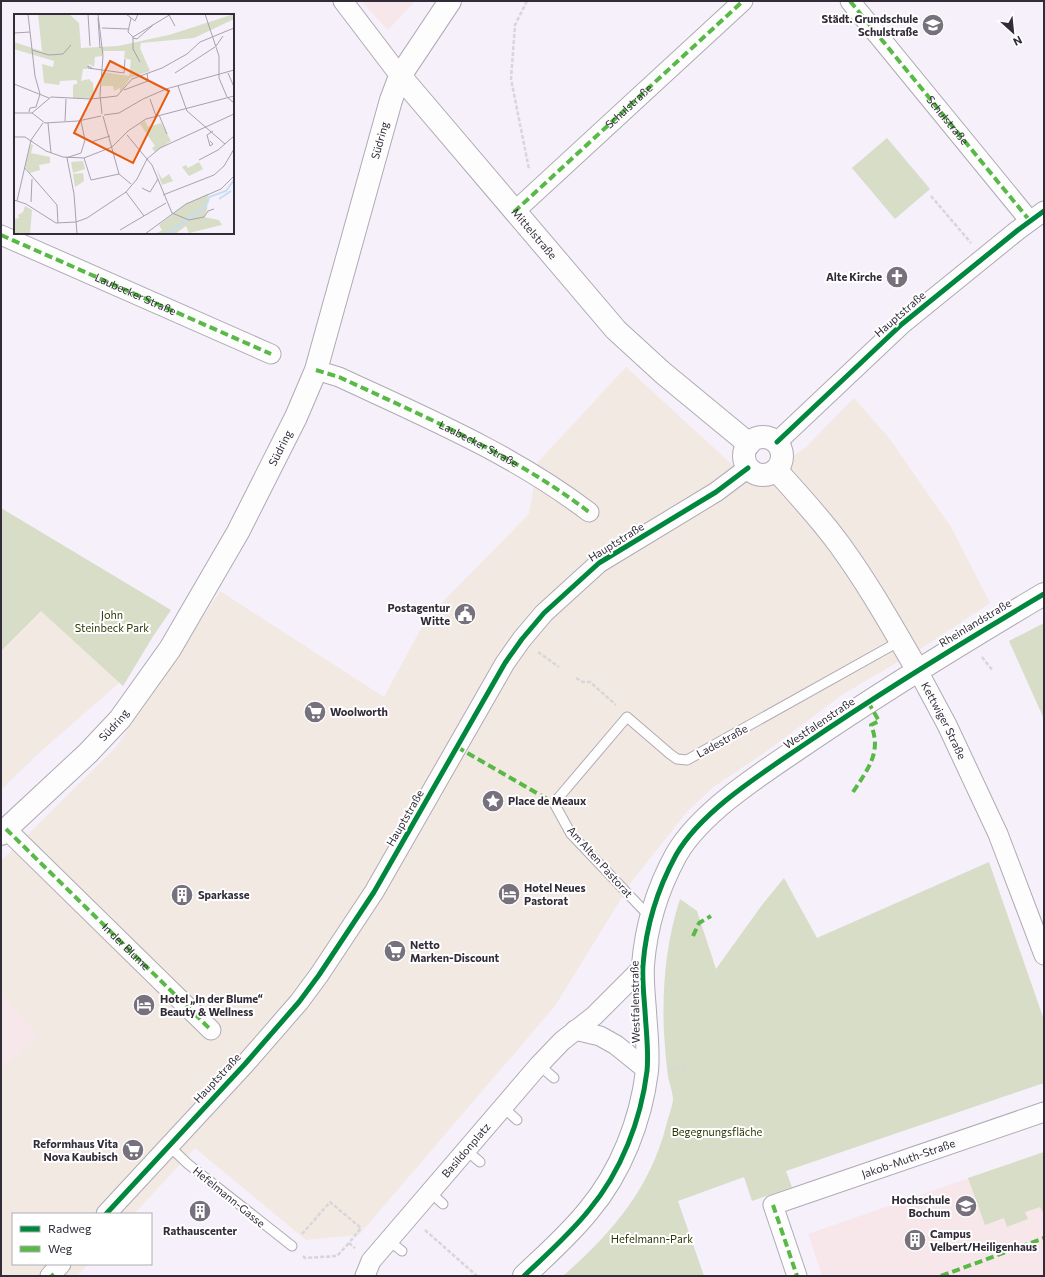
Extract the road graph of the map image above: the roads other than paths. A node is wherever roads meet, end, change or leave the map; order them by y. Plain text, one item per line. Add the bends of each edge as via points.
1 (343, 1) edge
2 (450, 1) edge
3 (743, 1) edge
4 (850, 1) edge
5 (400, 76) junction
6 (514, 212) junction
7 (1037, 216) edge
8 (1, 235) edge
9 (271, 354) dead end
10 (316, 370) junction
11 (776, 442) junction
12 (749, 444) junction
13 (748, 468) junction
14 (776, 470) junction
15 (589, 512) dead end
16 (1044, 594) edge
17 (900, 641) junction
18 (918, 671) junction
19 (554, 803) joint
20 (4, 831) edge
21 (651, 917) junction
22 (1044, 955) edge
23 (643, 967) junction
24 (210, 1030) dead end
25 (575, 1030) junction
26 (539, 1065) junction
27 (647, 1070) junction
28 (554, 1078) dead end
29 (503, 1107) junction
30 (1044, 1112) edge
31 (517, 1120) dead end
32 (168, 1145) junction
33 (466, 1150) junction
34 (480, 1162) dead end
35 (107, 1213) edge
36 (292, 1246) road end
37 (60, 1265) edge
38 (368, 1268) edge
39 (50, 1276) edge
40 (524, 1276) edge
41 (797, 1276) edge

1 - 5 street, Mittelstraße
2 - 5 street, Südring
3 - 6 street, Schulstraße
4 - 7 street, Schulstraße
5 - 6 street, Mittelstraße
5 - 10 street, Südring via 391,100
6 - 12 street, Mittelstraße via 634,348
7 - 11 street, Hauptstraße via 902,324
8 - 9 street, Laubecker Straße
10 - 15 street, Laubecker Straße via 339,377 480,442 569,496
10 - 20 street, Südring via 296,417 238,532 170,649 120,719 88,753
11 - 12 street via 759,438
11 - 14 street via 782,453 780,465
12 - 13 street via 744,456
13 - 14 street via 765,475
13 - 32 street, Hauptstraße via 710,496 599,563 544,613 506,663 374,892 319,975 245,1064
14 - 17 street, Kettwiger Straße via 808,504 839,545 867,585
16 - 18 street, Rheinlandstraße
17 - 18 street, Kettwiger Straße
17 - 19 lane, Ladestraße via 687,760 677,759 670,754 628,717
18 - 21 street, Westfalenstraße via 767,770 708,815 677,853 665,877
18 - 22 street, Kettwiger Straße via 947,725 998,834
19 - 21 lane, Am Alten Pastorat via 571,834
20 - 24 street, In der Blume
21 - 23 street, Westfalenstraße
23 - 25 street, Basildonplatz via 594,1016
23 - 27 street, Westfalenstraße
25 - 26 street, Basildonplatz
25 - 27 street via 600,1036 616,1045
26 - 28 lane
26 - 29 street, Basildonplatz
27 - 40 street, Westfalenstraße via 637,1120 611,1180 588,1212
29 - 31 lane
29 - 33 street, Basildonplatz
30 - 41 street, Jakob-Muth-Straße via 773,1205
32 - 35 street, Hauptstraße
32 - 36 lane, Hefelmann-Gasse via 188,1164
33 - 34 lane
33 - 38 street, Basildonplatz via 437,1198 409,1217 395,1246
37 - 39 street

